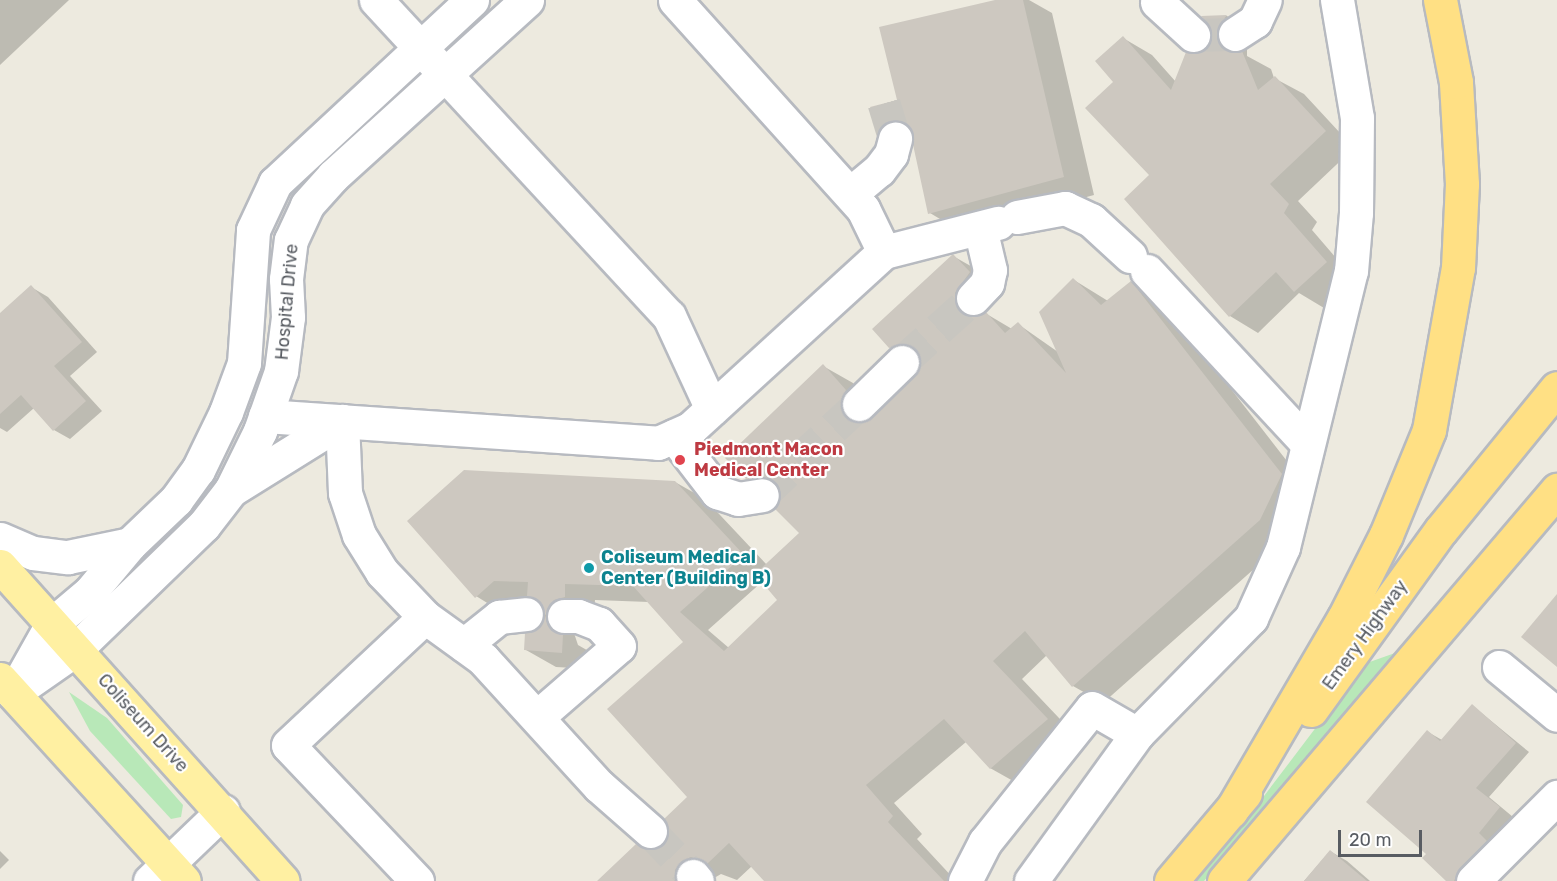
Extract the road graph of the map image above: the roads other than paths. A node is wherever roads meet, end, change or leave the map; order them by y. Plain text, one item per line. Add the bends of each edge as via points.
1 (376, 0) edge
2 (472, 0) edge
3 (526, 0) edge
4 (675, 0) edge
5 (1265, 0) edge
6 (1337, 0) edge
7 (1440, 0) edge
8 (1157, 2) dead end
9 (1235, 34) tunnel mouth
10 (1193, 35) tunnel mouth
11 (421, 47) junction
12 (446, 74) junction
13 (894, 139) tunnel mouth
14 (850, 194) junction
15 (998, 222) junction
16 (884, 252) junction
17 (974, 298) tunnel mouth
18 (902, 362) tunnel mouth
19 (1557, 388) edge
20 (859, 404) tunnel mouth
21 (712, 409) junction
22 (265, 416) junction
23 (342, 421) junction
24 (674, 436) junction
25 (1306, 442) junction
26 (231, 490) junction
27 (1557, 490) edge
28 (762, 495) tunnel mouth
29 (0, 539) edge
30 (130, 544) junction
31 (0, 566) edge
32 (526, 614) dead end
33 (564, 616) dead end
34 (425, 618) junction
35 (52, 624) junction
36 (464, 645) junction
37 (76, 649) junction
38 (1499, 667) dead end
39 (6, 686) edge
40 (1557, 715) edge
41 (537, 717) junction
42 (1137, 734) junction
43 (1557, 797) edge
44 (223, 811) junction
45 (1231, 811) junction
46 (650, 831) tunnel mouth
47 (168, 875) edge
48 (283, 881) edge
49 (417, 881) edge
50 (965, 881) edge
51 (1031, 881) edge
52 (1171, 881) edge
53 (1224, 881) edge
54 (1473, 881) edge

1 - 11 street
2 - 11 street, Hospital Drive
3 - 12 street, Hospital Drive
4 - 14 street
5 - 9 street via 1255,21
6 - 25 street via 1357,118 1356,213 1351,271 1325,384
7 - 45 highway via 1456,82 1462,184 1458,268 1429,430 1386,535 1344,618
8 - 10 street
11 - 12 street
11 - 30 street, Hospital Drive via 274,183 253,230 244,363 226,412 198,470 176,500
12 - 21 street via 669,316
12 - 22 street, Hospital Drive via 333,176 307,205 291,240 281,371
13 - 14 street via 891,154 879,170
14 - 16 street via 863,209
15 - 16 street
15 - 17 street via 987,283
15 - 25 street via 1065,208 1091,220 1138,263
16 - 21 street
18 - 20 street
19 - 45 highway, Emery Highway via 1441,530 1355,652
21 - 24 street via 691,428
22 - 23 street
22 - 26 street, Hospital Drive
23 - 24 street via 658,443
23 - 26 street
23 - 34 street via 345,493 359,535 382,572
24 - 28 street via 717,492 738,499
25 - 42 street via 1283,547 1251,618
26 - 37 street, Hospital Drive via 204,525
27 - 53 highway
29 - 30 street via 33,553 68,557
30 - 35 street, Hospital Drive via 90,591
31 - 35 main road, Coliseum Drive
32 - 36 street via 499,617
33 - 41 street via 578,616 599,624 619,646
34 - 36 street
34 - 49 street via 288,745
35 - 37 main road, Coliseum Drive
35 - 39 street, Hospital Drive
36 - 41 street via 483,659
37 - 39 street, Hospital Drive
37 - 44 main road, Coliseum Drive
38 - 40 street
39 - 47 main road
41 - 46 street via 599,786
42 - 50 street via 1092,708 985,842
42 - 51 street
43 - 54 street
44 - 47 street
44 - 48 main road, Coliseum Drive
45 - 52 highway, Emery Highway

